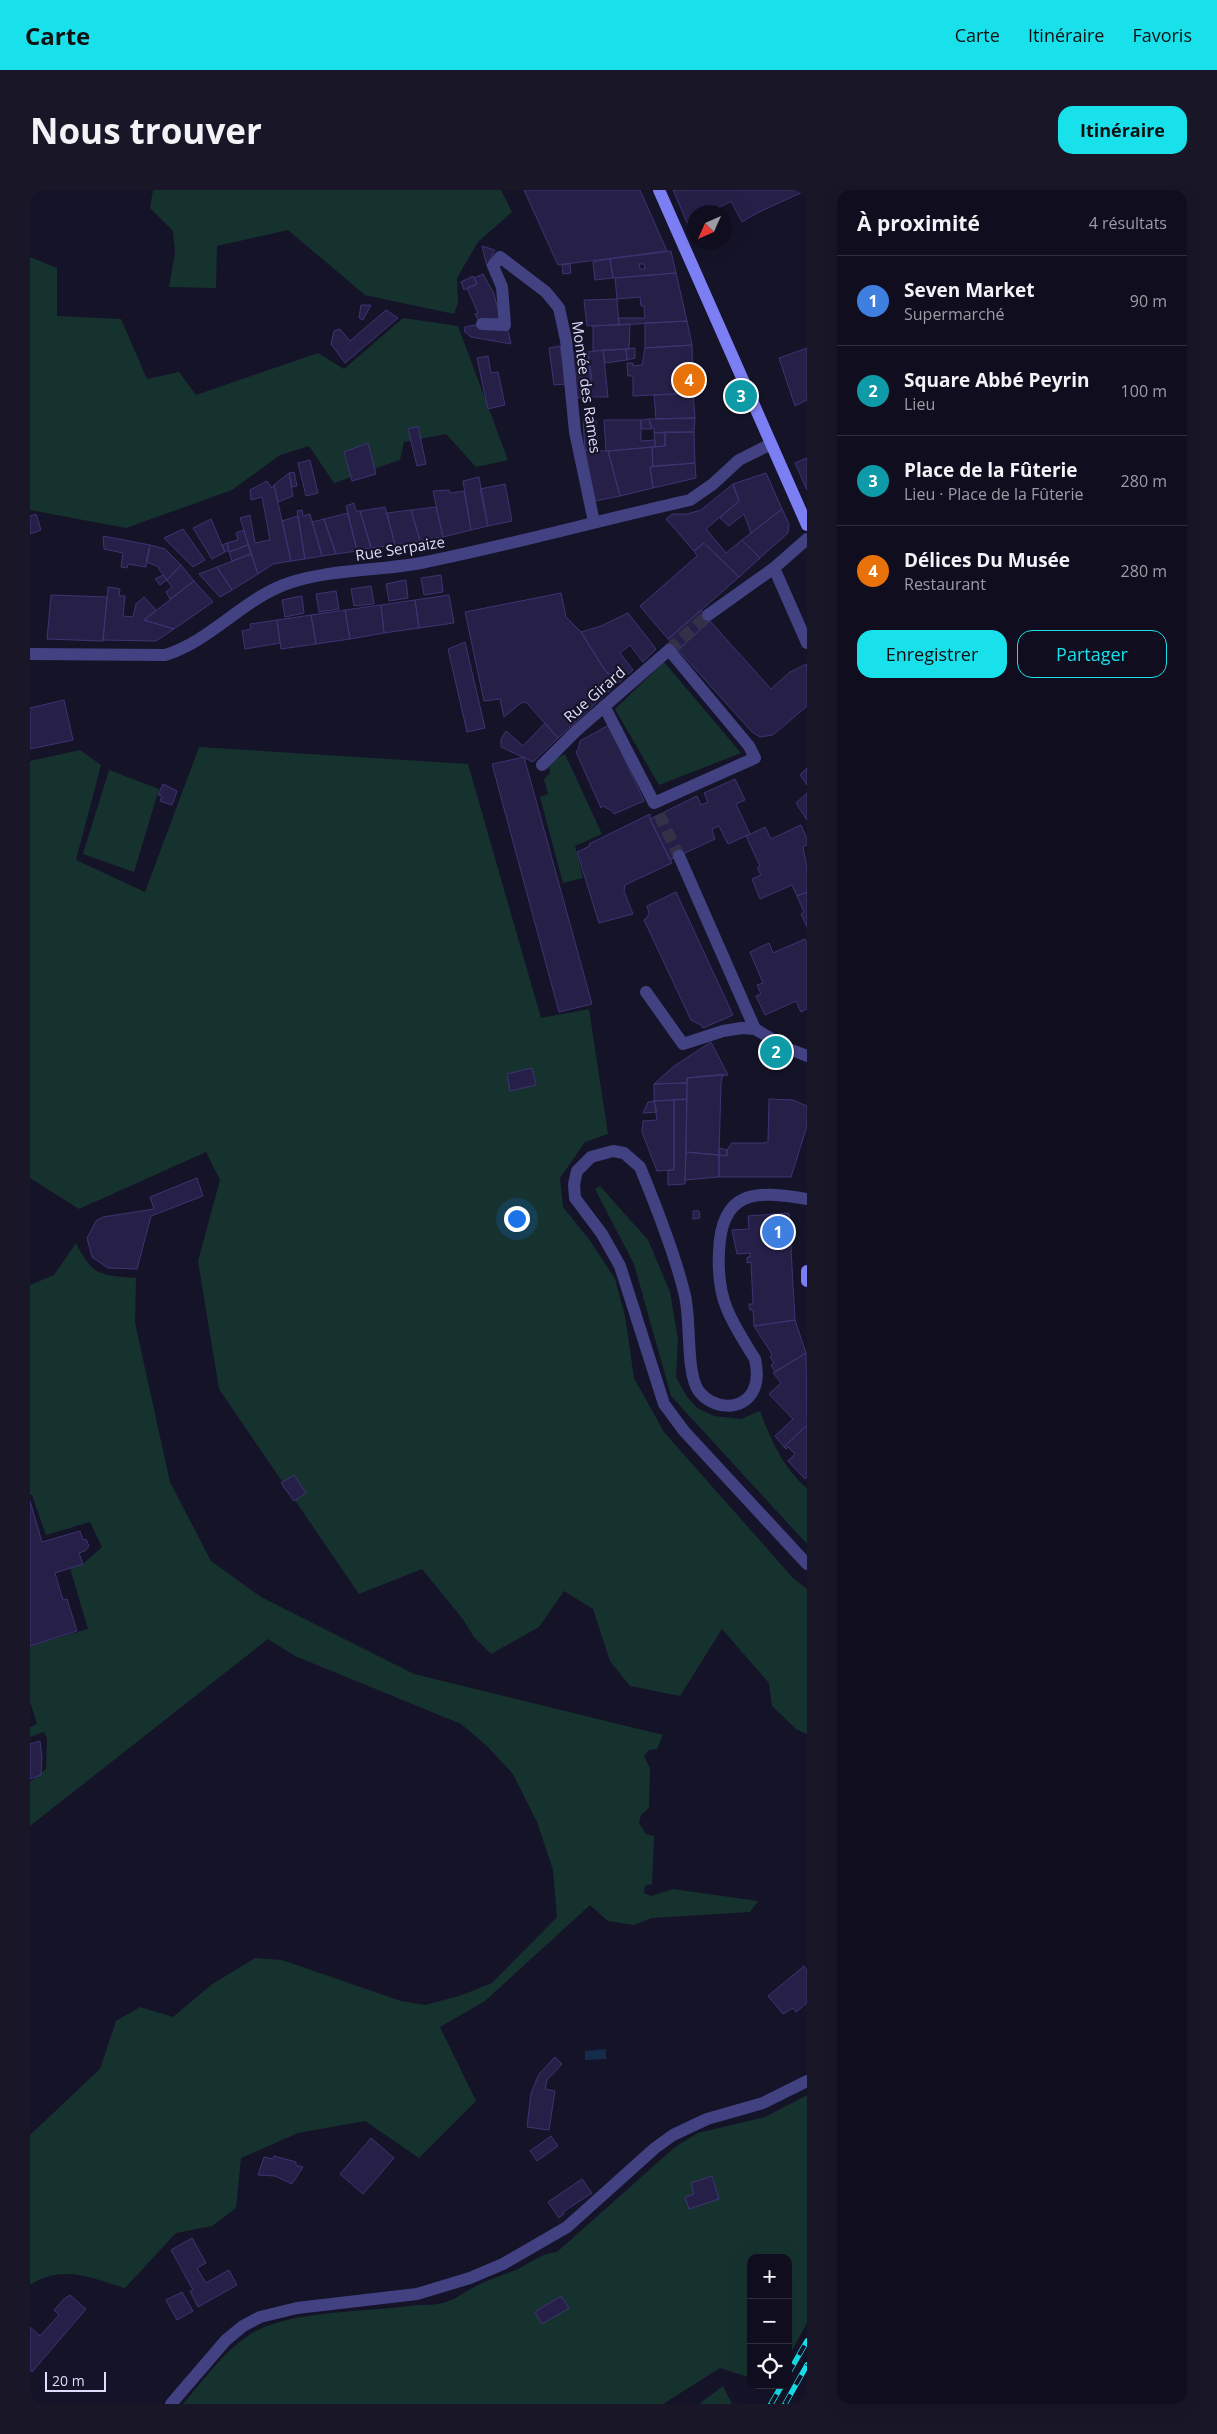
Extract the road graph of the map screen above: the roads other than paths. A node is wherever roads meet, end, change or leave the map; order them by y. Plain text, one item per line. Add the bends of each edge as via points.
1 (659, 190) edge
2 (482, 324) dead end
3 (771, 444) junction
4 (594, 522) junction
5 (807, 525) edge
6 (807, 539) edge
7 (774, 568) junction
8 (708, 615) tunnel mouth
9 (807, 643) edge
10 (30, 654) edge
11 (604, 706) junction
12 (542, 765) dead end
13 (679, 856) tunnel mouth
14 (646, 992) dead end
15 (754, 1028) junction
16 (807, 1056) edge
17 (807, 1199) edge
18 (807, 1271) edge
19 (807, 1281) edge
20 (807, 1564) edge
21 (807, 2081) edge
22 (171, 2404) edge

1 - 3 main road
2 - 4 street, Montée des Rames via 505,325 502,287 493,266 500,257 546,292 560,308 575,432
3 - 4 street, Rue Serpaize via 739,460 690,500
3 - 5 main road
4 - 10 street, Rue Serpaize via 416,564 304,579 261,597 182,650 165,654
6 - 7 street
7 - 8 street
7 - 9 street
11 - 11 street, Rue Girard via 657,808 760,761 669,650
11 - 12 street, Rue Girard
13 - 15 street
14 - 15 street via 683,1044 723,1030
15 - 16 street
17 - 20 street via 771,1194 755,1196 736,1204 724,1217 720,1231 720,1288 727,1309 755,1359 756,1368 754,1391 738,1404 729,1406 708,1400 694,1381 685,1295 640,1167 624,1153 600,1153 584,1162 577,1171 574,1184 575,1198 602,1234 620,1266 664,1404 684,1431
18 - 19 main road
21 - 22 street via 763,2103 707,2119 673,2135 578,2218 525,2253 470,2278 417,2294 297,2308 260,2317 226,2340

